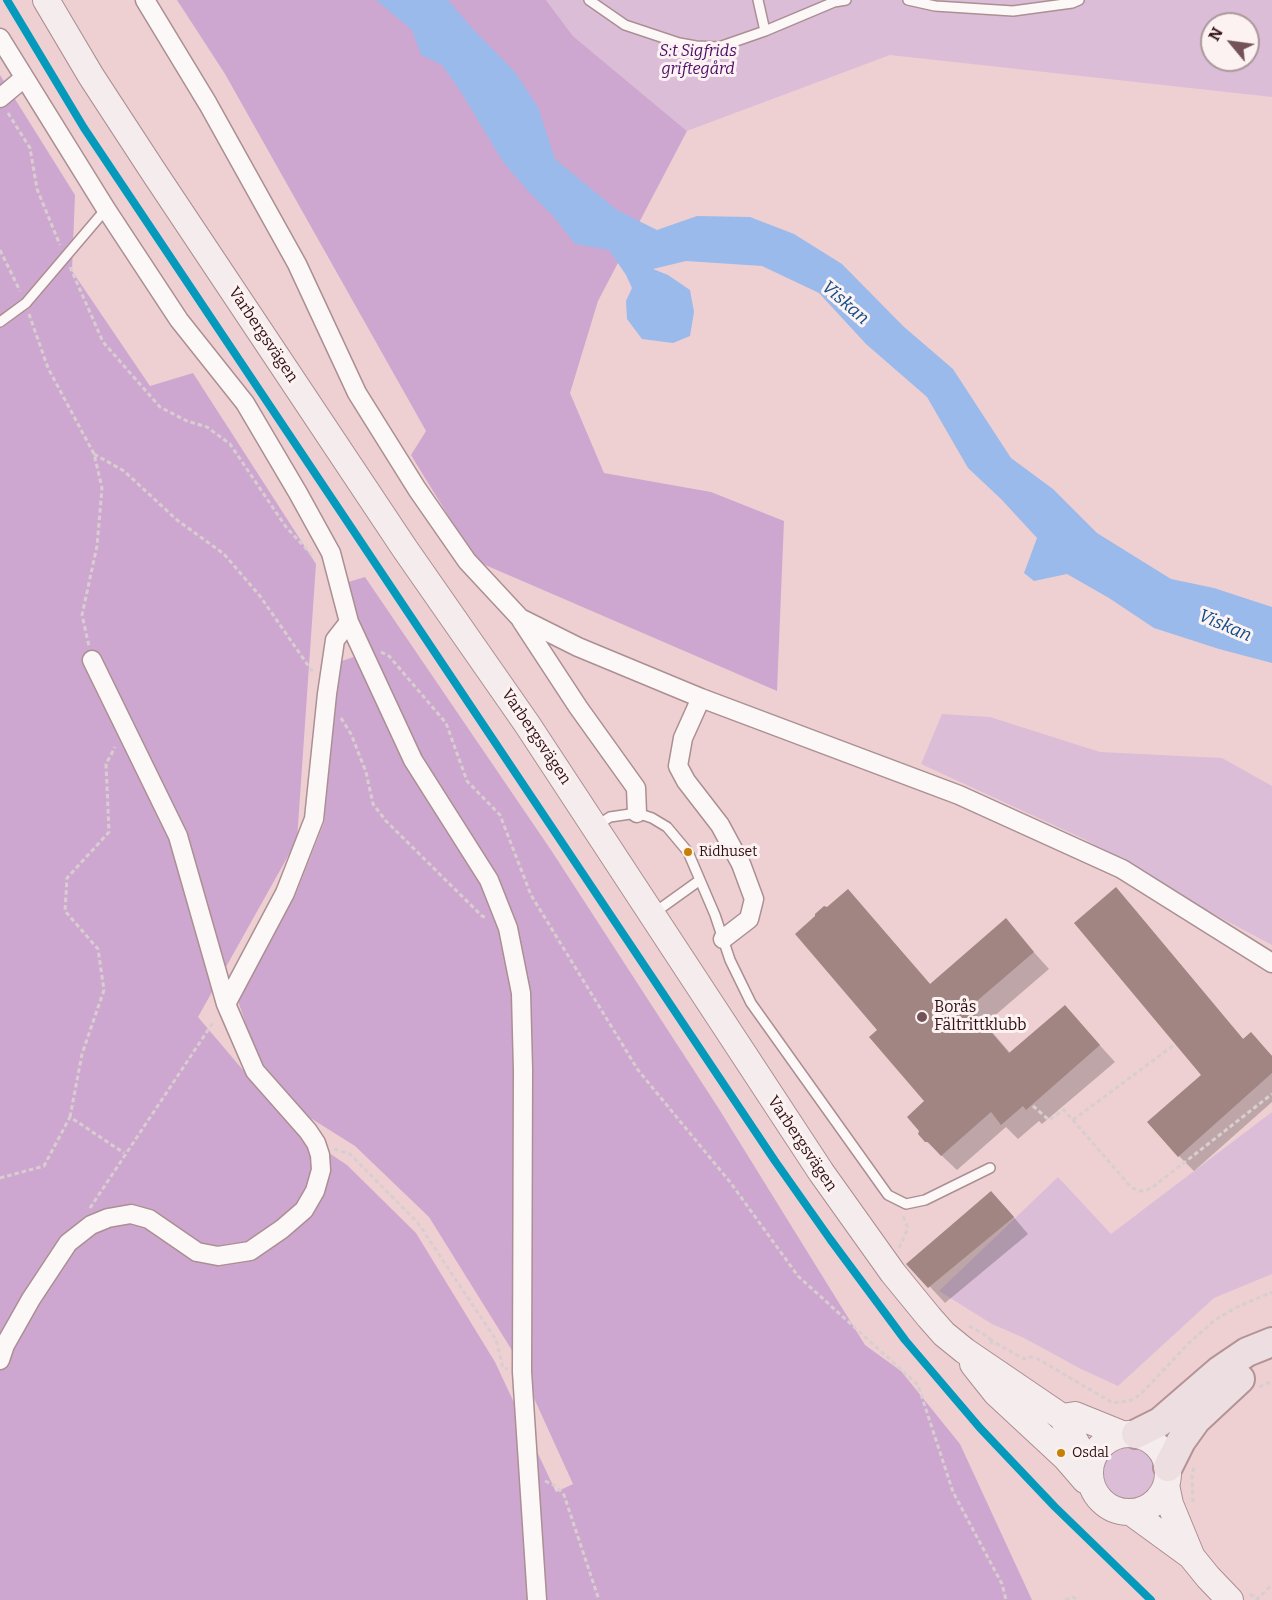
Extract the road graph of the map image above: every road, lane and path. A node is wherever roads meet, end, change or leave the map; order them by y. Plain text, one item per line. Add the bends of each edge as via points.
1 (46, 0) edge
2 (145, 0) edge
3 (589, 0) edge
4 (758, 0) edge
5 (846, 0) edge
6 (908, 0) edge
7 (1079, 0) edge
8 (765, 31) junction
9 (0, 38) edge
10 (24, 78) junction
11 (3, 103) edge
12 (106, 209) junction
13 (0, 250) edge
14 (65, 255) junction
15 (26, 303) junction
16 (0, 322) edge
17 (94, 454) junction
18 (317, 561) dead end
19 (520, 618) junction
20 (350, 622) junction
21 (358, 639) junction
22 (92, 660) joint
23 (327, 694) junction
24 (701, 698) junction
25 (126, 728) junction
26 (637, 813) junction
27 (596, 826) junction
28 (700, 880) junction
29 (652, 915) junction
30 (508, 928) junction
31 (723, 939) junction
32 (1272, 963) edge
33 (226, 1004) junction
34 (1174, 1045) dead end
35 (1272, 1094) edge
36 (1034, 1106) dead end
37 (70, 1117) junction
38 (1073, 1120) junction
39 (315, 1143) junction
40 (125, 1154) junction
41 (990, 1168) dead end
42 (0, 1178) edge
43 (894, 1198) junction
44 (76, 1236) junction
45 (893, 1273) junction
46 (1272, 1292) edge
47 (1272, 1342) edge
48 (990, 1345) dead end
49 (965, 1351) junction
50 (0, 1360) edge
51 (1272, 1362) edge
52 (522, 1372) junction
53 (1272, 1381) edge
54 (1253, 1390) dead end
55 (1066, 1425) junction
56 (1129, 1434) junction
57 (1176, 1472) junction
58 (1091, 1479) junction
59 (528, 1480) junction
60 (1193, 1507) dead end
61 (1132, 1513) junction
62 (1191, 1556) junction
63 (1272, 1585) edge
64 (1239, 1597) edge
65 (537, 1600) edge
66 (599, 1600) edge
67 (1006, 1600) edge
68 (1065, 1600) edge
69 (1079, 1600) edge
70 (1257, 1600) edge

1 - 27 main road, Varbergsvägen via 153,171 405,549
2 - 19 street via 297,264 357,393 467,561
3 - 8 lane via 625,25 696,46 719,47
4 - 8 lane
5 - 8 lane
6 - 7 lane via 934,6 1013,11
9 - 10 street
10 - 11 street
10 - 12 street
11 - 14 path via 30,148 37,189
12 - 14 lane
12 - 20 street via 179,320 245,403 331,553
13 - 15 path
14 - 15 lane
14 - 18 path via 103,342 160,407 207,427 230,444 286,527
15 - 16 lane
15 - 17 path via 48,368
17 - 22 path via 102,488 97,546 82,615
17 - 23 path via 124,471 177,520 224,554 260,596
19 - 24 street via 578,647
19 - 26 street via 636,788
20 - 21 street
20 - 23 street via 335,640
21 - 30 street via 413,760 489,880
21 - 67 path via 389,657 446,723 467,781 500,816 531,895 638,1070 730,1182 798,1276 918,1384 953,1492 1002,1584
22 - 25 street
23 - 30 path via 351,734 373,804 386,821 482,916
23 - 33 street via 314,819 285,893
24 - 31 street via 683,738 678,766 720,825 754,899 749,919
24 - 32 street via 959,795 1122,869
25 - 33 street via 178,836
25 - 37 path via 106,764 109,832 67,878 65,911 98,949 104,990 82,1054
26 - 27 lane via 610,817
26 - 28 lane via 667,827 688,852
27 - 29 main road, Varbergsvägen
28 - 29 lane
28 - 31 lane
29 - 45 main road, Varbergsvägen via 821,1172
30 - 52 street via 521,993
31 - 43 lane via 751,1003 888,1195
33 - 39 street via 255,1071
33 - 40 path
34 - 38 path
35 - 38 path via 1148,1190 1131,1187
36 - 38 path via 1049,1120 1064,1110
37 - 40 path
37 - 42 path via 44,1166
39 - 44 street via 321,1170 315,1191 303,1210 250,1251 218,1256 197,1252 149,1220 131,1214 108,1218
39 - 52 path via 350,1154 418,1223 496,1340 503,1368
40 - 44 path
41 - 43 lane via 926,1200 906,1204
43 - 45 path via 908,1228 898,1247 900,1259
44 - 50 street via 31,1299
45 - 49 main road, Varbergsvägen via 944,1334
46 - 48 path via 1215,1320 1140,1395 1129,1401 1113,1403 1038,1359 1024,1359 992,1341
47 - 56 main road via 1247,1352 1219,1371 1160,1422
49 - 55 main road, Varbergsvägen
49 - 58 main road via 996,1393
51 - 57 main road via 1242,1377 1196,1420 1181,1441
52 - 59 street
53 - 54 path
55 - 56 main road via 1075,1415
55 - 58 main road
56 - 57 main road via 1155,1444
56 - 58 main road via 1110,1438 1101,1446 1093,1456
57 - 60 path via 1192,1475
57 - 61 main road via 1151,1506
57 - 62 main road via 1173,1512
58 - 61 main road via 1099,1499 1108,1507
59 - 65 street
59 - 66 path via 546,1481 564,1495
61 - 62 main road
62 - 64 main road via 1208,1577
63 - 70 path, bridge
64 - 70 path
68 - 69 path

